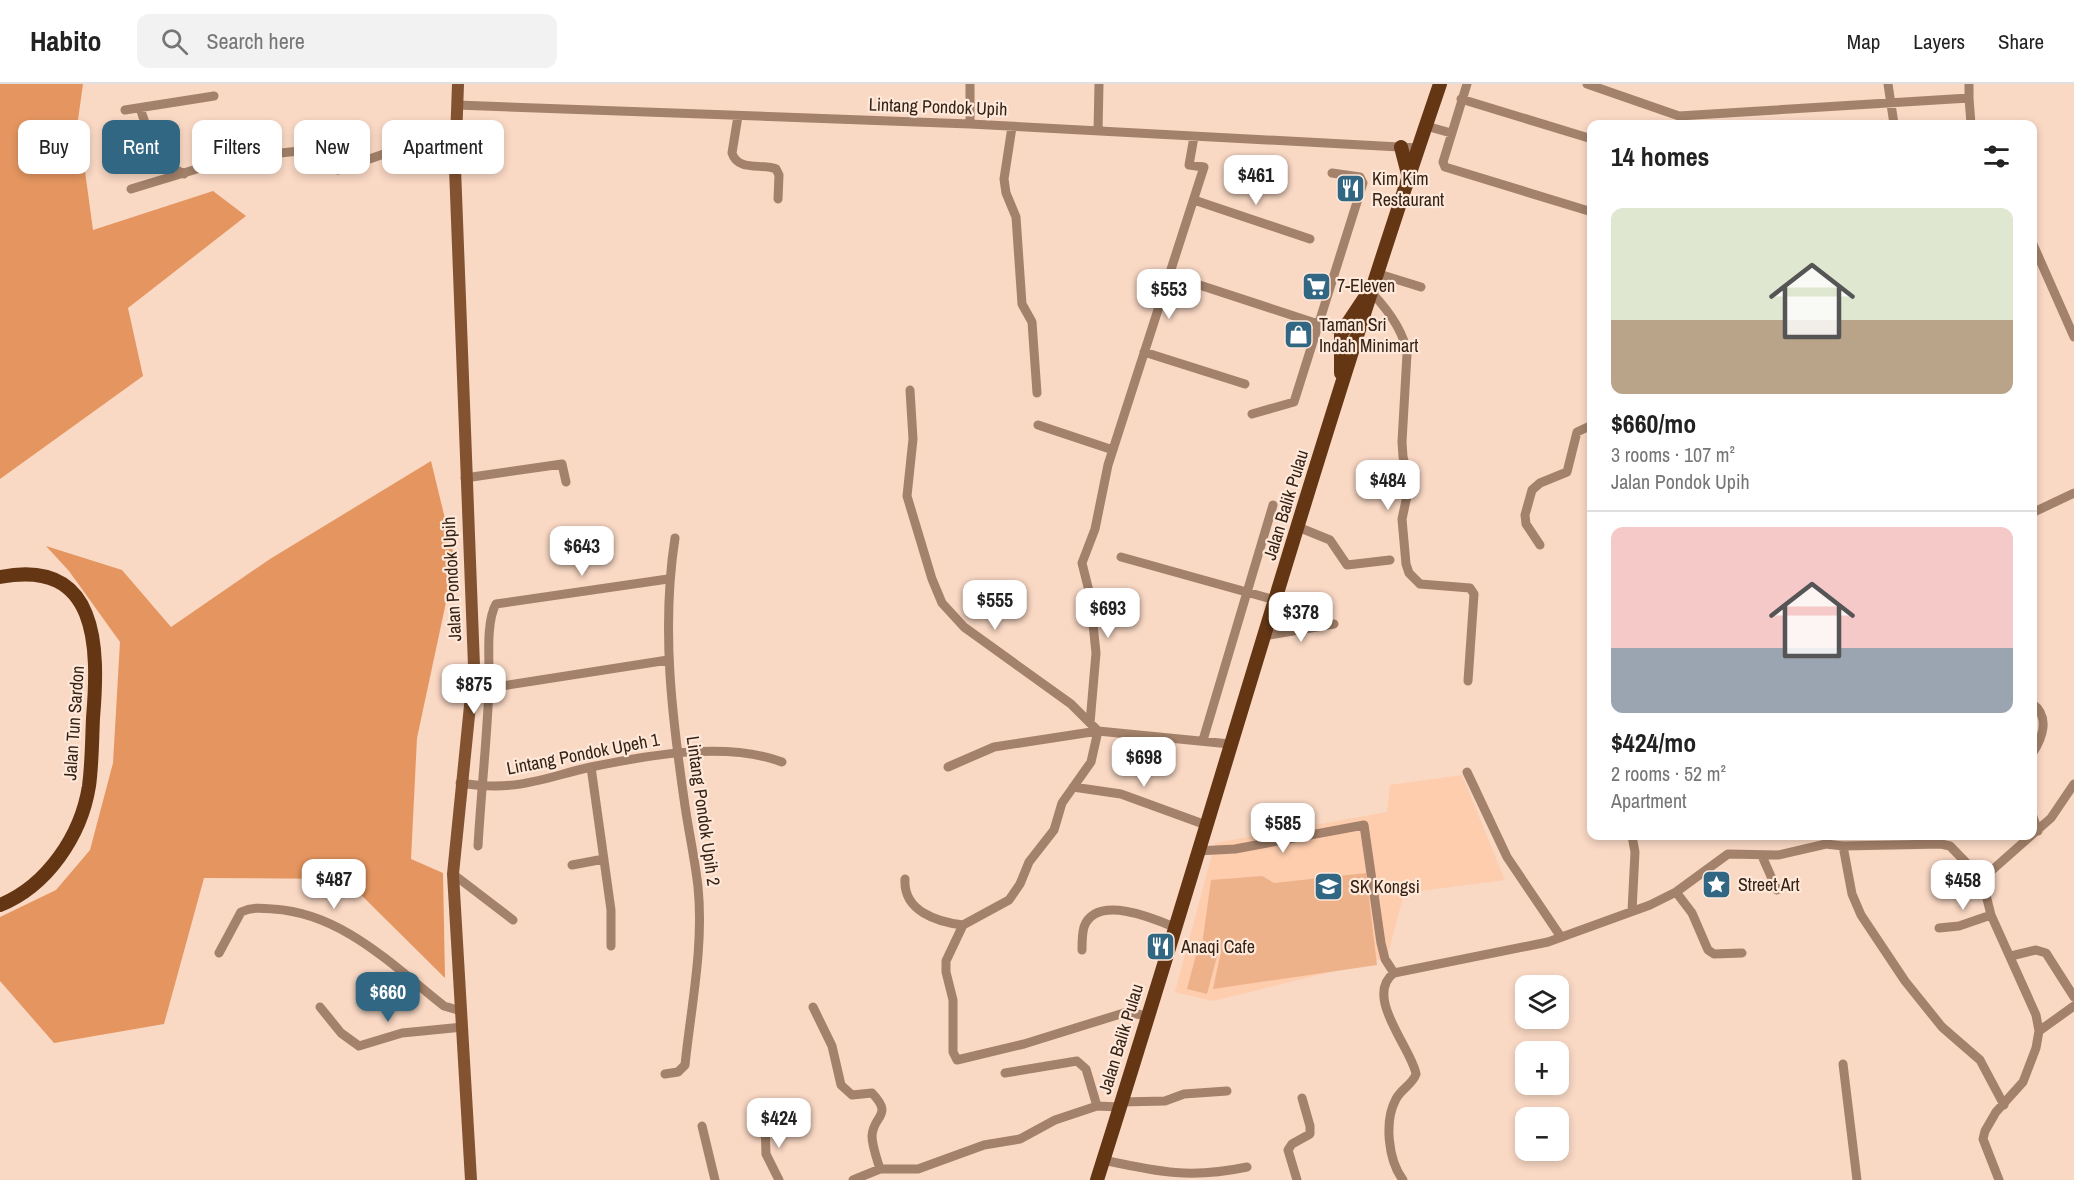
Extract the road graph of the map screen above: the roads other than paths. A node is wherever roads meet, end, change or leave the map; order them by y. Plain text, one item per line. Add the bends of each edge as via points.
1 (458, 84) edge
2 (970, 84) edge
3 (1099, 84) edge
4 (1440, 84) edge
5 (1467, 84) edge
6 (1587, 84) edge
7 (1888, 84) edge
8 (1969, 84) edge
9 (214, 96) dead end
10 (1969, 98) junction
11 (1461, 99) junction
12 (1889, 103) junction
13 (457, 105) junction
14 (140, 108) junction
15 (125, 110) dead end
16 (738, 116) junction
17 (456, 120) edge
18 (1679, 120) edge
19 (1893, 120) edge
20 (1971, 120) edge
21 (970, 124) junction
22 (1426, 126) junction
23 (1012, 127) junction
24 (1098, 131) junction
25 (1451, 133) junction
26 (1194, 136) junction
27 (1587, 137) edge
28 (1401, 147) junction
29 (1418, 148) junction
30 (382, 155) edge
31 (1332, 173) dead end
32 (184, 174) junction
33 (456, 174) edge
34 (1408, 177) junction
35 (131, 189) dead end
36 (778, 200) dead end
37 (1194, 200) junction
38 (1587, 210) edge
39 (1310, 239) dead end
40 (2037, 253) edge
41 (1169, 275) junction
42 (1376, 283) junction
43 (1420, 287) dead end
44 (1318, 324) junction
45 (1342, 332) junction
46 (1358, 337) junction
47 (2074, 337) edge
48 (1144, 352) junction
49 (1245, 384) dead end
50 (910, 390) dead end
51 (1037, 393) dead end
52 (1340, 393) junction
53 (1252, 414) dead end
54 (1038, 425) dead end
55 (1587, 427) edge
56 (1113, 450) junction
57 (465, 478) junction
58 (566, 482) dead end
59 (2074, 494) edge
60 (1273, 505) dead end
61 (2037, 511) edge
62 (1298, 527) junction
63 (675, 538) dead end
64 (1540, 545) dead end
65 (1121, 557) dead end
66 (1390, 560) dead end
67 (0, 577) edge
68 (668, 579) junction
69 (1247, 592) junction
70 (1275, 600) junction
71 (1334, 624) dead end
72 (1263, 636) junction
73 (668, 660) junction
74 (1468, 681) dead end
75 (489, 688) junction
76 (2037, 709) edge
77 (1090, 723) junction
78 (1098, 731) junction
79 (1203, 740) junction
80 (1230, 744) junction
81 (2037, 747) edge
82 (677, 753) junction
83 (782, 762) dead end
84 (591, 767) junction
85 (948, 767) dead end
86 (1467, 772) dead end
87 (460, 783) junction
88 (2074, 784) edge
89 (481, 786) junction
90 (1073, 786) junction
91 (1206, 825) junction
92 (2037, 828) edge
93 (2038, 831) joint
94 (1633, 840) edge
95 (2028, 840) edge
96 (478, 846) dead end
97 (1843, 846) junction
98 (1197, 851) junction
99 (1762, 856) junction
100 (604, 859) junction
101 (572, 865) dead end
102 (453, 874) junction
103 (905, 879) dead end
104 (1982, 879) junction
105 (1778, 890) dead end
106 (1676, 892) junction
107 (0, 905) edge
108 (1632, 912) junction
109 (1991, 915) junction
110 (513, 920) dead end
111 (963, 926) junction
112 (1174, 927) junction
113 (1939, 928) dead end
114 (1561, 937) junction
115 (610, 946) dead end
116 (1082, 950) dead end
117 (219, 953) dead end
118 (1742, 953) dead end
119 (2011, 956) junction
120 (1394, 973) junction
121 (2074, 1003) edge
122 (320, 1007) dead end
123 (813, 1007) dead end
124 (461, 1011) junction
125 (1147, 1016) junction
126 (463, 1027) junction
127 (2039, 1031) junction
128 (1843, 1064) dead end
129 (1005, 1073) dead end
130 (665, 1074) dead end
131 (1227, 1091) dead end
132 (1302, 1098) dead end
133 (1120, 1104) junction
134 (2004, 1104) junction
135 (1097, 1106) junction
136 (765, 1122) dead end
137 (702, 1126) dead end
138 (1103, 1160) junction
139 (1247, 1167) dead end
140 (880, 1169) junction
141 (1400, 1179) edge
142 (471, 1180) edge
143 (715, 1180) edge
144 (779, 1180) edge
145 (854, 1180) edge
146 (1097, 1180) edge
147 (1297, 1180) edge
148 (1857, 1180) edge
149 (1999, 1180) edge

1 - 13 main road, Jalan Pondok Upih
2 - 21 street
3 - 24 street
4 - 22 main road, Jalan Balik Pulau
5 - 11 street
6 - 18 street
7 - 12 street
8 - 10 street
9 - 14 street
10 - 12 street
10 - 20 street
11 - 25 street
11 - 27 street
12 - 18 street
12 - 19 street
13 - 16 street, Lintang Pondok Upih
13 - 17 main road, Jalan Pondok Upih
14 - 15 street
14 - 32 street via 156,151 166,164
16 - 21 street, Lintang Pondok Upih
16 - 36 street via 734,158 746,166 776,169
21 - 23 street, Lintang Pondok Upih
22 - 25 street
22 - 29 main road, Jalan Balik Pulau
23 - 24 street, Lintang Pondok Upih
23 - 51 street via 1005,178 1016,217 1022,304 1032,322
24 - 26 street, Lintang Pondok Upih
25 - 38 street via 1445,167
26 - 28 street, Lintang Pondok Upih
26 - 37 street via 1188,165 1204,167
28 - 29 street, Lintang Pondok Upih
28 - 34 main road
29 - 34 main road, Jalan Balik Pulau
30 - 32 street via 338,170 322,153 309,150 233,158
31 - 44 street via 1360,177 1363,183
32 - 35 street
33 - 57 main road, Jalan Pondok Upih
34 - 42 main road, Jalan Balik Pulau
37 - 39 street
37 - 41 street
40 - 47 street
41 - 44 street
41 - 48 street
42 - 43 street
42 - 45 main road
42 - 46 main road, Jalan Balik Pulau
42 - 74 street via 1407,354 1402,442 1410,482 1402,519 1406,564 1420,584 1470,588 1474,594
44 - 45 street
44 - 53 street via 1294,402
45 - 46 street
45 - 52 main road
46 - 52 main road, Jalan Balik Pulau
48 - 49 street
48 - 56 street
50 - 77 street via 913,439 907,496 942,603 964,627 1065,699
52 - 62 main road, Jalan Balik Pulau
54 - 56 street
55 - 64 street via 1577,432 1567,472 1532,490 1526,524
56 - 77 street via 1095,529 1082,563 1096,653
57 - 58 street via 562,464
57 - 87 main road, Jalan Pondok Upih via 474,666
59 - 61 street
60 - 69 street
62 - 66 street via 1330,540 1347,565
62 - 70 main road, Jalan Balik Pulau
63 - 68 street, Lintang Pondok Upih 2
65 - 69 street
67 - 107 main road, Jalan Tun Sardon via 37,574 57,581 75,595 89,618 97,667 89,787 75,830 48,871 30,888
68 - 73 street, Lintang Pondok Upih 2
68 - 75 street via 500,602 492,614
69 - 70 street
69 - 79 street
70 - 72 main road, Jalan Balik Pulau
71 - 72 street
72 - 80 main road, Jalan Balik Pulau
73 - 75 street
73 - 82 street, Lintang Pondok Upih 2
75 - 89 street
76 - 81 street via 2044,729
77 - 78 street
78 - 79 street
78 - 85 street via 994,747
78 - 90 street via 1091,762
79 - 80 street
80 - 91 main road, Jalan Balik Pulau
82 - 83 street, Lintang Pondok Upeh 1 via 746,753
82 - 84 street, Lintang Pondok Upeh 1
82 - 130 street, Lintang Pondok Upih 2 via 698,886 698,934 685,1065 678,1072
84 - 89 street, Lintang Pondok Upeh 1 via 533,784
84 - 100 street
86 - 114 street via 1507,857
87 - 89 street, Lintang Pondok Upeh 1
87 - 102 main road, Jalan Pondok Upih
88 - 93 street via 2057,812
89 - 96 street
90 - 91 street via 1121,794
90 - 111 street via 1062,803 1049,839 1029,862 1009,900
91 - 98 main road, Jalan Balik Pulau
92 - 93 street
94 - 108 street
95 - 104 street
97 - 99 street via 1815,845
97 - 104 street via 1941,844 1956,850
97 - 134 street via 1852,894 1861,915 1905,981 1942,1027 1980,1060
98 - 112 main road, Jalan Balik Pulau
98 - 120 street via 1236,849 1364,825 1380,943
99 - 105 street
99 - 106 street via 1722,856
100 - 101 street
100 - 115 street via 611,910
102 - 110 street
102 - 124 main road, Jalan Pondok Upih
103 - 111 street via 905,894 911,904 931,917
104 - 109 street
106 - 108 street
106 - 118 street via 1692,913 1708,950 1714,954
108 - 114 street
109 - 113 street
109 - 119 street
111 - 125 street via 946,966 952,990 953,1052 957,1060 1127,1012
112 - 116 street via 1126,911 1101,911 1084,928
112 - 125 main road, Jalan Balik Pulau
114 - 120 street via 1534,946
117 - 124 street via 241,912 255,908 295,910 353,935 444,1006
119 - 121 street via 2036,950 2046,953
119 - 127 street
120 - 141 street via 1387,982 1386,1004 1393,1029 1412,1059 1416,1074 1392,1108 1391,1154
121 - 127 street
122 - 126 street via 341,1033 359,1046 402,1033
123 - 140 street via 829,1040 844,1091 852,1095 872,1093 882,1107 872,1137
124 - 126 main road, Jalan Pondok Upih
125 - 133 main road, Jalan Balik Pulau
126 - 142 main road, Jalan Pondok Upih
127 - 134 street via 2023,1082
128 - 148 street
129 - 135 street via 1077,1061 1086,1070
131 - 133 street
132 - 147 street via 1310,1134 1288,1150
133 - 135 street
133 - 138 main road, Jalan Balik Pulau
134 - 149 street via 1990,1121 1983,1139
135 - 140 street via 1055,1120 1020,1139 984,1145 929,1166
136 - 144 street via 766,1154
137 - 143 street
138 - 139 street via 1198,1175
138 - 146 main road, Jalan Balik Pulau
140 - 145 street

